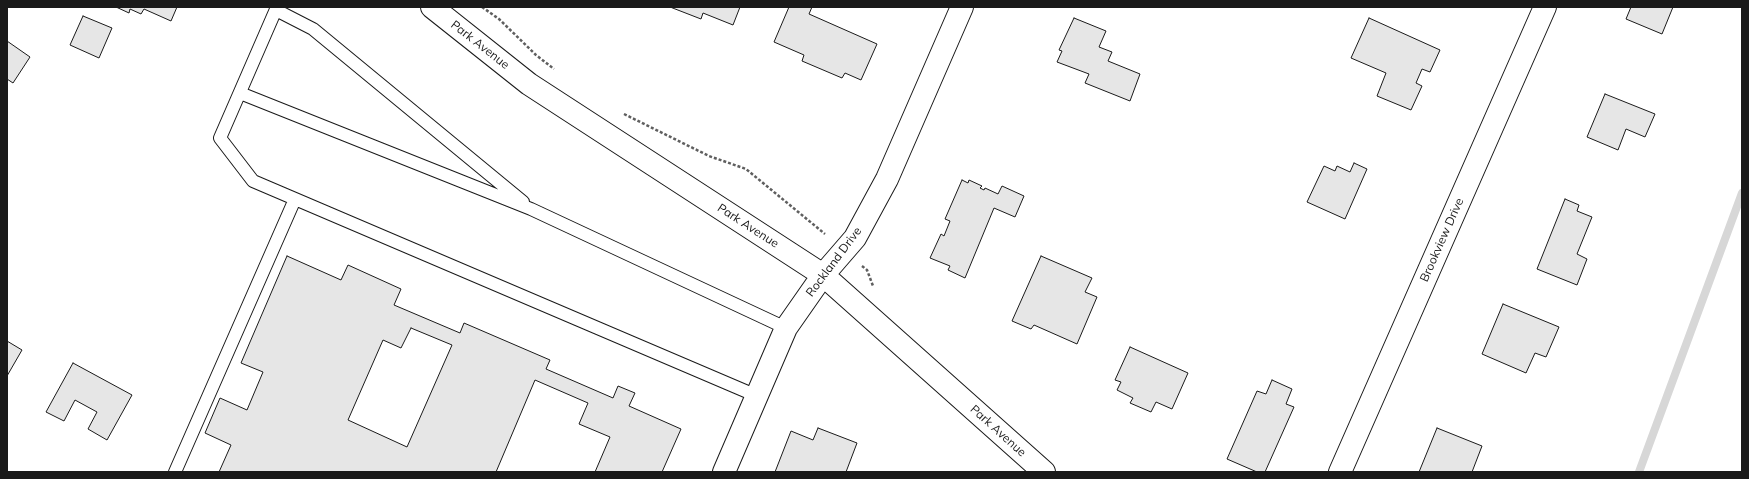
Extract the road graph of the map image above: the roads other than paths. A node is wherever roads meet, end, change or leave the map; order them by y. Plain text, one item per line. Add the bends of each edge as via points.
1 (432, 7) edge
2 (962, 7) edge
3 (1545, 7) edge
4 (276, 9) edge
5 (240, 93) junction
6 (295, 199) junction
7 (531, 209) junction
8 (823, 275) junction
9 (786, 328) junction
10 (757, 396) junction
11 (175, 472) edge
12 (724, 472) edge
13 (1044, 472) edge
14 (1340, 472) edge

1 - 8 street, Park Avenue via 529,84
2 - 8 street, Rockland Drive via 887,178 855,238
3 - 14 street, Brookview Drive
4 - 5 lane
4 - 7 lane via 313,29
5 - 6 lane via 220,138 253,181
5 - 7 lane
6 - 10 lane
6 - 11 lane
7 - 9 lane
8 - 9 street, Rockland Drive
8 - 13 street, Park Avenue
9 - 10 street, Rockland Drive
10 - 12 street, Rockland Drive

